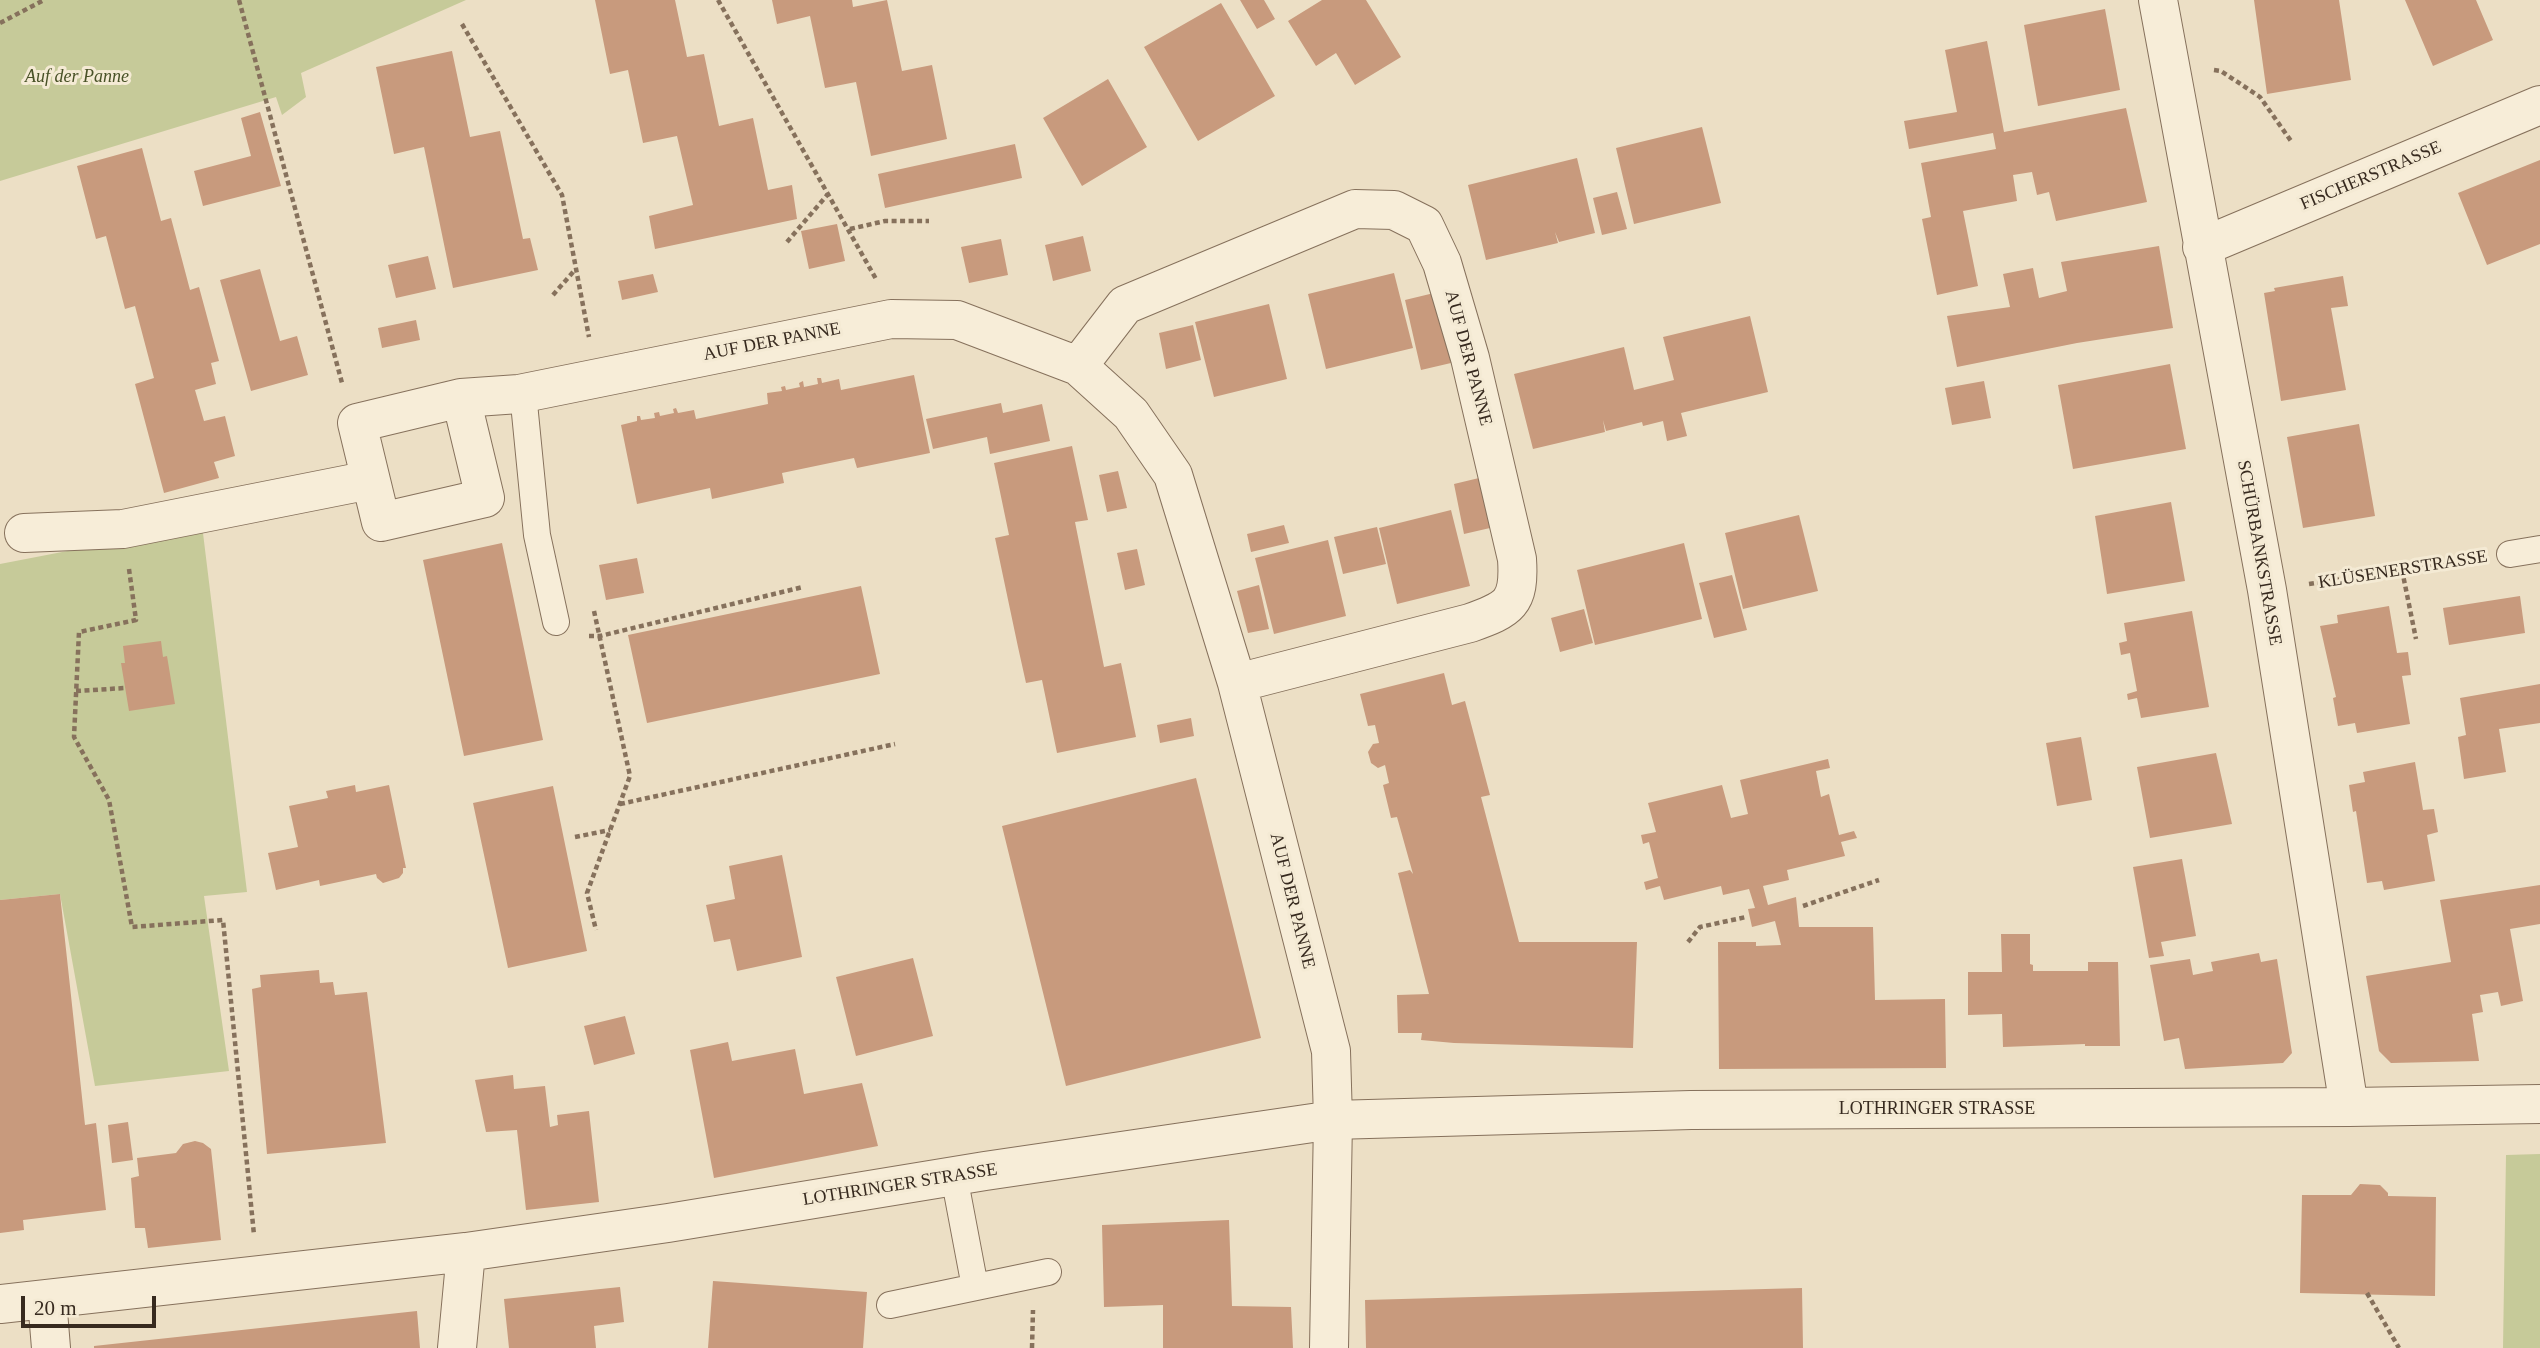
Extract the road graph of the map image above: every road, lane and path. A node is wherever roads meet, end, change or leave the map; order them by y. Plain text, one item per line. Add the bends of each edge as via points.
1 (44, 0) edge
2 (239, 0) edge
3 (718, 0) edge
4 (2158, 0) edge
5 (0, 23) edge
6 (462, 24) dead end
7 (2168, 60) junction
8 (2540, 105) edge
9 (2291, 141) dead end
10 (828, 194) junction
11 (929, 221) dead end
12 (850, 229) junction
13 (787, 242) dead end
14 (2202, 247) junction
15 (575, 270) junction
16 (553, 295) dead end
17 (891, 318) junction
18 (1078, 366) junction
19 (597, 377) junction
20 (523, 393) junction
21 (461, 398) junction
22 (357, 423) junction
23 (370, 480) junction
24 (123, 529) junction
25 (24, 533) dead end
26 (2540, 549) edge
27 (2510, 554) joint
28 (2402, 570) junction
29 (803, 587) dead end
30 (2267, 590) junction
31 (594, 610) dead end
32 (556, 622) dead end
33 (587, 636) dead end
34 (600, 636) junction
35 (2416, 639) dead end
36 (1237, 683) junction
37 (125, 688) dead end
38 (76, 691) junction
39 (895, 744) dead end
40 (620, 804) junction
41 (610, 830) junction
42 (575, 837) dead end
43 (1879, 880) dead end
44 (1803, 906) dead end
45 (1746, 917) dead end
46 (596, 930) dead end
47 (1688, 942) dead end
48 (2540, 1104) edge
49 (2349, 1107) junction
50 (1333, 1120) junction
51 (954, 1176) junction
52 (466, 1252) junction
53 (1048, 1272) dead end
54 (258, 1274) junction
55 (975, 1287) junction
56 (2367, 1293) dead end
57 (47, 1299) junction
58 (0, 1304) edge
59 (890, 1305) dead end
60 (51, 1348) edge
61 (457, 1348) edge
62 (1329, 1348) edge
63 (2399, 1348) edge

1 - 5 path
2 - 22 path via 343,387
3 - 10 path
4 - 7 street, SCHÜRBANKSTRASSE
6 - 15 path via 562,195
7 - 9 path via 2221,71 2260,97
7 - 14 street, SCHÜRBANKSTRASSE
8 - 14 street, FISCHERSTRASSE
10 - 12 path
10 - 13 path
11 - 12 path via 886,221
12 - 17 path via 882,290
14 - 30 street, SCHÜRBANKSTRASSE
15 - 16 path
15 - 19 path
17 - 18 street, AUF DER PANNE via 957,320
17 - 19 street, AUF DER PANNE
18 - 36 street, AUF DER PANNE via 1131,414 1172,475
18 - 36 street, AUF DER PANNE via 1125,305 1355,209 1394,210 1424,225 1442,263 1473,372 1517,559 1513,599 1502,611 1470,623
19 - 20 street, AUF DER PANNE
20 - 21 street, AUF DER PANNE
20 - 32 lane via 537,535
21 - 22 street, AUF DER PANNE
21 - 23 street via 485,498 381,523
22 - 23 street
23 - 24 street
24 - 25 street
24 - 38 path via 136,620 79,632
26 - 27 lane, KLÜSENERSTRASSE
27 - 28 path, KLÜSENERSTRASSE
28 - 30 path, KLÜSENERSTRASSE
28 - 35 path
29 - 34 path
30 - 49 street, SCHÜRBANKSTRASSE
31 - 34 path
33 - 34 path
34 - 40 path via 630,776
36 - 50 street, AUF DER PANNE via 1331,1051
37 - 38 path
38 - 54 path via 74,737 110,800 132,927 223,920
39 - 40 path
40 - 41 path
41 - 42 path
41 - 46 path via 587,893
43 - 44 path
45 - 47 path via 1700,927
48 - 49 street, LOTHRINGER STRASSE
49 - 50 street, LOTHRINGER STRASSE via 1691,1110
50 - 51 street, LOTHRINGER STRASSE
50 - 62 street
51 - 52 street, LOTHRINGER STRASSE
51 - 55 lane
52 - 54 street, LOTHRINGER STRASSE
52 - 61 street
53 - 55 lane
54 - 57 street, LOTHRINGER STRASSE
55 - 59 lane
56 - 63 path
57 - 58 street, LOTHRINGER STRASSE
57 - 60 street

